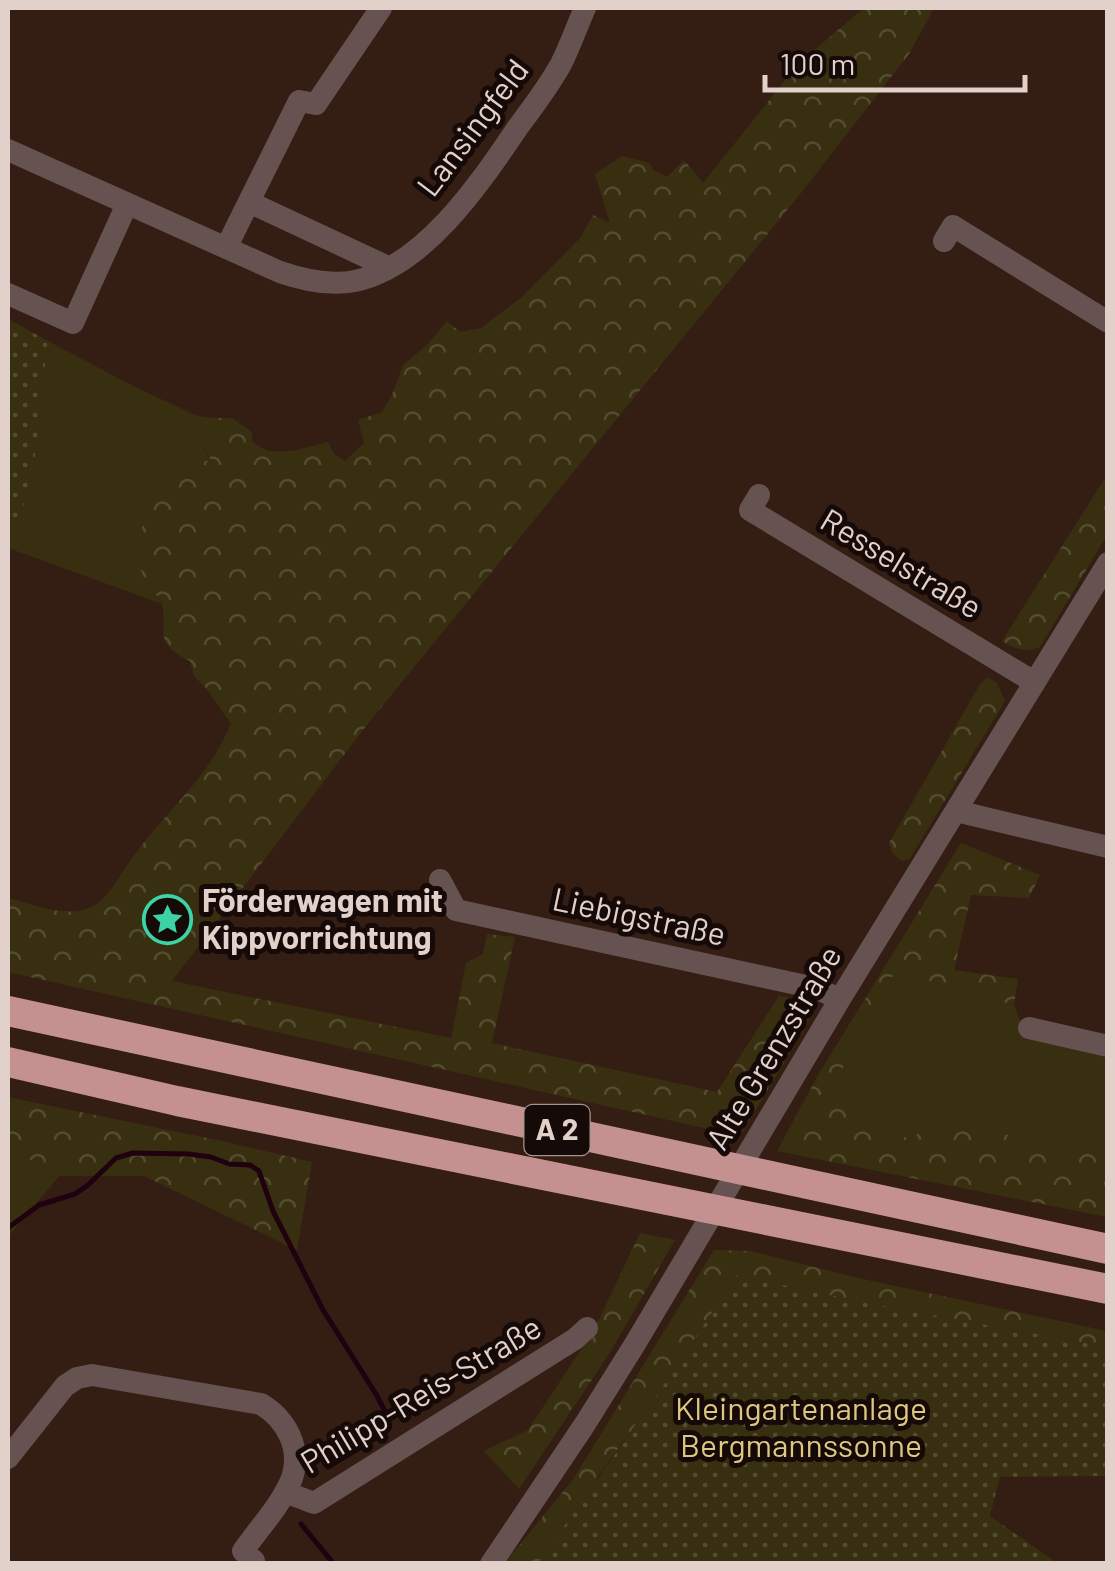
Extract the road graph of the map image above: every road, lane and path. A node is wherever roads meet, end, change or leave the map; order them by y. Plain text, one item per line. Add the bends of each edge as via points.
1 (381, 8) edge
2 (558, 8) edge
3 (583, 11) edge
4 (8, 150) edge
5 (249, 202) junction
6 (127, 204) junction
7 (944, 241) dead end
8 (226, 248) junction
9 (388, 267) junction
10 (8, 294) edge
11 (1108, 322) edge
12 (759, 494) dead end
13 (1108, 563) edge
14 (1034, 682) junction
15 (956, 811) junction
16 (1108, 847) edge
17 (440, 880) dead end
18 (840, 1000) junction
19 (8, 1011) edge
20 (1029, 1028) dead end
21 (1108, 1046) edge
22 (8, 1062) edge
23 (1108, 1249) edge
24 (1108, 1289) edge
25 (586, 1328) dead end
26 (8, 1458) edge
27 (285, 1492) junction
28 (254, 1561) dead end
29 (491, 1564) edge

1 - 5 street via 316,104 299,101
2 - 3 street
3 - 9 street, Lansingfeld via 561,63 476,188 417,248
4 - 6 street, Lansingfeld
5 - 8 street
5 - 9 street
6 - 8 street, Lansingfeld
6 - 10 street via 73,323
7 - 11 street via 953,226
8 - 9 street, Lansingfeld via 323,282 353,281
12 - 14 street, Resselstraße via 750,510
13 - 14 street, Alte Grenzstraße
14 - 15 street, Alte Grenzstraße
15 - 16 street
15 - 18 street, Alte Grenzstraße
17 - 18 street, Liebigstraße via 456,910 815,988
18 - 29 street, Alte Grenzstraße via 586,1424
19 - 23 highway, A 2
20 - 21 street
22 - 24 highway, A 2
25 - 27 street, Philipp-Reis-Straße via 314,1503
26 - 27 street, Philipp-Reis-Straße via 65,1386 92,1375 261,1404 290,1434 293,1474
27 - 28 street, Philipp-Reis-Straße via 244,1551

